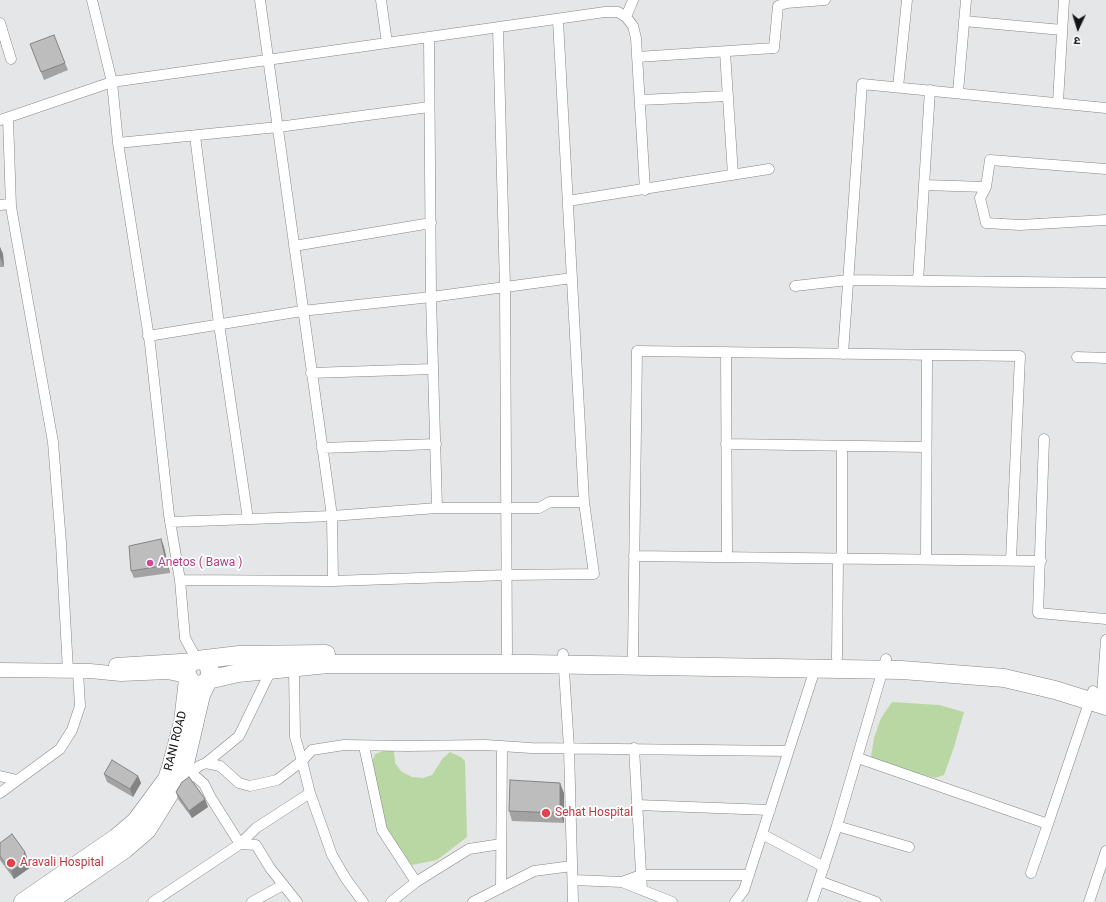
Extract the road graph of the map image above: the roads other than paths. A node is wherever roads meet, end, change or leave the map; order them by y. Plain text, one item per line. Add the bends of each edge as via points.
1 (92, 0) edge
2 (260, 0) edge
3 (381, 0) edge
4 (633, 0) edge
5 (825, 0) edge
6 (907, 0) edge
7 (966, 0) edge
8 (1064, 0) edge
9 (626, 17) junction
10 (558, 20) junction
11 (964, 21) junction
12 (0, 23) edge
13 (498, 28) junction
14 (1062, 30) junction
15 (429, 37) junction
16 (387, 43) junction
17 (725, 52) junction
18 (638, 57) junction
19 (268, 58) junction
20 (11, 59) dead end
21 (112, 82) junction
22 (898, 87) junction
23 (930, 90) junction
24 (958, 92) junction
25 (728, 96) junction
26 (640, 100) junction
27 (1058, 102) junction
28 (429, 107) junction
29 (1106, 108) edge
30 (4, 119) edge
31 (278, 127) junction
32 (195, 136) junction
33 (118, 143) junction
34 (769, 169) dead end
35 (1106, 169) edge
36 (733, 175) junction
37 (924, 185) junction
38 (986, 187) junction
39 (645, 190) junction
40 (568, 201) junction
41 (11, 204) junction
42 (0, 205) edge
43 (1106, 220) edge
44 (431, 224) junction
45 (294, 246) junction
46 (572, 278) junction
47 (848, 280) junction
48 (918, 281) junction
49 (1106, 283) edge
50 (505, 286) junction
51 (795, 286) dead end
52 (431, 297) junction
53 (302, 311) junction
54 (219, 324) junction
55 (148, 336) junction
56 (726, 352) junction
57 (843, 354) junction
58 (927, 355) junction
59 (1077, 357) dead end
60 (1106, 358) edge
61 (433, 370) junction
62 (311, 373) junction
63 (1044, 439) dead end
64 (436, 444) junction
65 (726, 444) junction
66 (842, 446) junction
67 (926, 447) junction
68 (322, 448) junction
69 (584, 502) junction
70 (437, 508) junction
71 (506, 508) junction
72 (332, 516) junction
73 (248, 519) junction
74 (170, 522) junction
75 (634, 556) junction
76 (727, 557) junction
77 (840, 558) junction
78 (926, 559) junction
79 (1011, 560) junction
80 (1041, 560) junction
81 (507, 575) junction
82 (180, 580) junction
83 (333, 581) junction
84 (1106, 619) edge
85 (1106, 640) edge
86 (508, 653) junction
87 (633, 655) junction
88 (837, 658) junction
89 (197, 660) junction
90 (564, 660) junction
91 (885, 664) junction
92 (294, 668) junction
93 (815, 668) junction
94 (0, 670) edge
95 (271, 670) junction
96 (79, 671) junction
97 (188, 679) junction
98 (208, 680) junction
99 (1099, 698) edge
100 (364, 746) junction
101 (502, 746) junction
102 (569, 748) junction
103 (634, 748) junction
104 (788, 751) junction
105 (858, 758) junction
106 (302, 761) junction
107 (206, 763) junction
108 (177, 770) junction
109 (0, 776) edge
110 (18, 780) junction
111 (0, 793) edge
112 (310, 793) junction
113 (637, 805) junction
114 (770, 810) junction
115 (1048, 824) junction
116 (837, 826) junction
117 (762, 834) junction
118 (240, 844) junction
119 (501, 844) junction
120 (909, 847) dead end
121 (1106, 851) edge
122 (572, 866) junction
123 (824, 866) junction
124 (1031, 873) dead end
125 (641, 875) junction
126 (749, 875) junction
127 (573, 880) junction
128 (819, 881) junction
129 (416, 882) junction
130 (622, 882) junction
131 (283, 885) junction
132 (501, 888) junction
133 (642, 890) junction
134 (24, 902) edge
135 (48, 902) edge
136 (153, 902) edge
137 (252, 902) edge
138 (297, 902) edge
139 (363, 902) edge
140 (390, 902) edge
141 (473, 902) edge
142 (573, 902) edge
143 (672, 902) edge
144 (735, 902) edge
145 (812, 902) edge
146 (876, 902) edge
147 (1089, 902) edge

1 - 21 street
2 - 19 street
3 - 16 street
4 - 9 street
5 - 17 street via 778,6 774,48
6 - 22 street
7 - 11 street
8 - 14 street
9 - 10 street via 618,12 605,12
9 - 18 street via 633,26
10 - 13 street
10 - 40 street
11 - 14 street
11 - 24 street
12 - 20 street
13 - 15 street
13 - 50 street
14 - 27 street
15 - 16 street
15 - 28 street
16 - 19 street
17 - 18 street
17 - 25 street
18 - 26 street
19 - 21 street
19 - 31 street
21 - 30 street
21 - 33 street
22 - 23 street
22 - 47 street via 862,84
23 - 24 street
23 - 37 street
24 - 27 street
25 - 26 street
25 - 36 street
26 - 39 street
27 - 29 street
28 - 31 street
28 - 44 street
30 - 41 street
31 - 32 street
31 - 45 street
32 - 33 street
32 - 54 street
33 - 55 street
34 - 36 street
35 - 38 street via 990,160
36 - 39 street
37 - 38 street
37 - 48 street
38 - 43 street via 980,198 986,223
39 - 40 street
40 - 46 street
41 - 42 street
41 - 96 street via 53,442 62,559
44 - 45 street
44 - 52 street
45 - 53 street
46 - 50 street
46 - 69 street
47 - 48 street
47 - 51 street
47 - 57 street
48 - 49 street
50 - 52 street
50 - 71 street
52 - 53 street
52 - 61 street
53 - 54 street
53 - 62 street
54 - 55 street
54 - 73 street
55 - 74 street
56 - 57 street
56 - 65 street
56 - 75 street via 637,351
57 - 58 street
58 - 67 street
58 - 79 street via 1020,356
59 - 60 street
61 - 62 street
61 - 64 street
62 - 68 street
63 - 80 street
64 - 68 street
64 - 70 street
65 - 66 street
65 - 76 street
66 - 67 street
66 - 77 street
67 - 78 street
68 - 72 street
69 - 71 street via 550,502 539,508
69 - 81 street via 594,574
70 - 71 street
70 - 72 street
71 - 81 street
72 - 73 street
72 - 83 street
73 - 74 street
74 - 82 street
75 - 76 street
75 - 87 street
76 - 77 street
77 - 78 street
77 - 88 street
78 - 79 street
79 - 80 street
80 - 84 street via 1038,613
81 - 83 street
81 - 86 street
82 - 83 street
82 - 89 street via 186,638
85 - 99 street
86 - 89 highway via 239,655
86 - 90 highway
87 - 88 highway
87 - 90 highway
88 - 91 highway
89 - 96 street via 117,665
89 - 97 highway via 187,668
89 - 98 highway via 205,661 208,665 211,675
90 - 92 highway via 328,664
90 - 93 highway
90 - 102 street
91 - 93 highway
91 - 99 highway via 1006,668 1058,679
91 - 105 street
92 - 95 highway
92 - 106 street via 295,737
93 - 104 street
94 - 96 street
95 - 98 highway via 238,673
95 - 107 street via 239,736
96 - 97 street via 121,674 167,672
96 - 110 street via 80,706 72,730 60,749
97 - 98 highway via 198,685
97 - 108 highway, RANI ROAD
98 - 108 highway
99 - 115 street
100 - 101 street
100 - 106 street via 344,745 312,750
100 - 129 street via 382,830
101 - 102 street
101 - 119 street
102 - 103 street
102 - 122 street
103 - 104 street
103 - 113 street
104 - 114 street
105 - 115 street
105 - 116 street
106 - 107 street via 277,780 250,786 239,783 220,766
106 - 112 street
107 - 108 street via 193,771
108 - 118 street via 196,777 204,784 210,798
108 - 134 highway, RANI ROAD via 167,778 136,821 116,838
108 - 135 highway via 146,830 125,849
109 - 110 street
110 - 111 street
112 - 118 street via 256,828
112 - 139 street via 332,855
113 - 114 street
113 - 125 street
114 - 117 street
115 - 124 street
116 - 120 street
116 - 123 street
117 - 123 street
117 - 126 street
118 - 131 street via 256,845
118 - 136 street
119 - 129 street via 469,849
119 - 132 street
121 - 147 street
122 - 127 street
122 - 132 street via 534,871
123 - 128 street
125 - 126 street
125 - 130 street
125 - 133 street
126 - 144 street via 744,890
127 - 130 street
127 - 142 street
128 - 145 street
128 - 146 street
129 - 140 street
130 - 133 street
131 - 137 street
131 - 138 street
132 - 141 street
133 - 143 street

